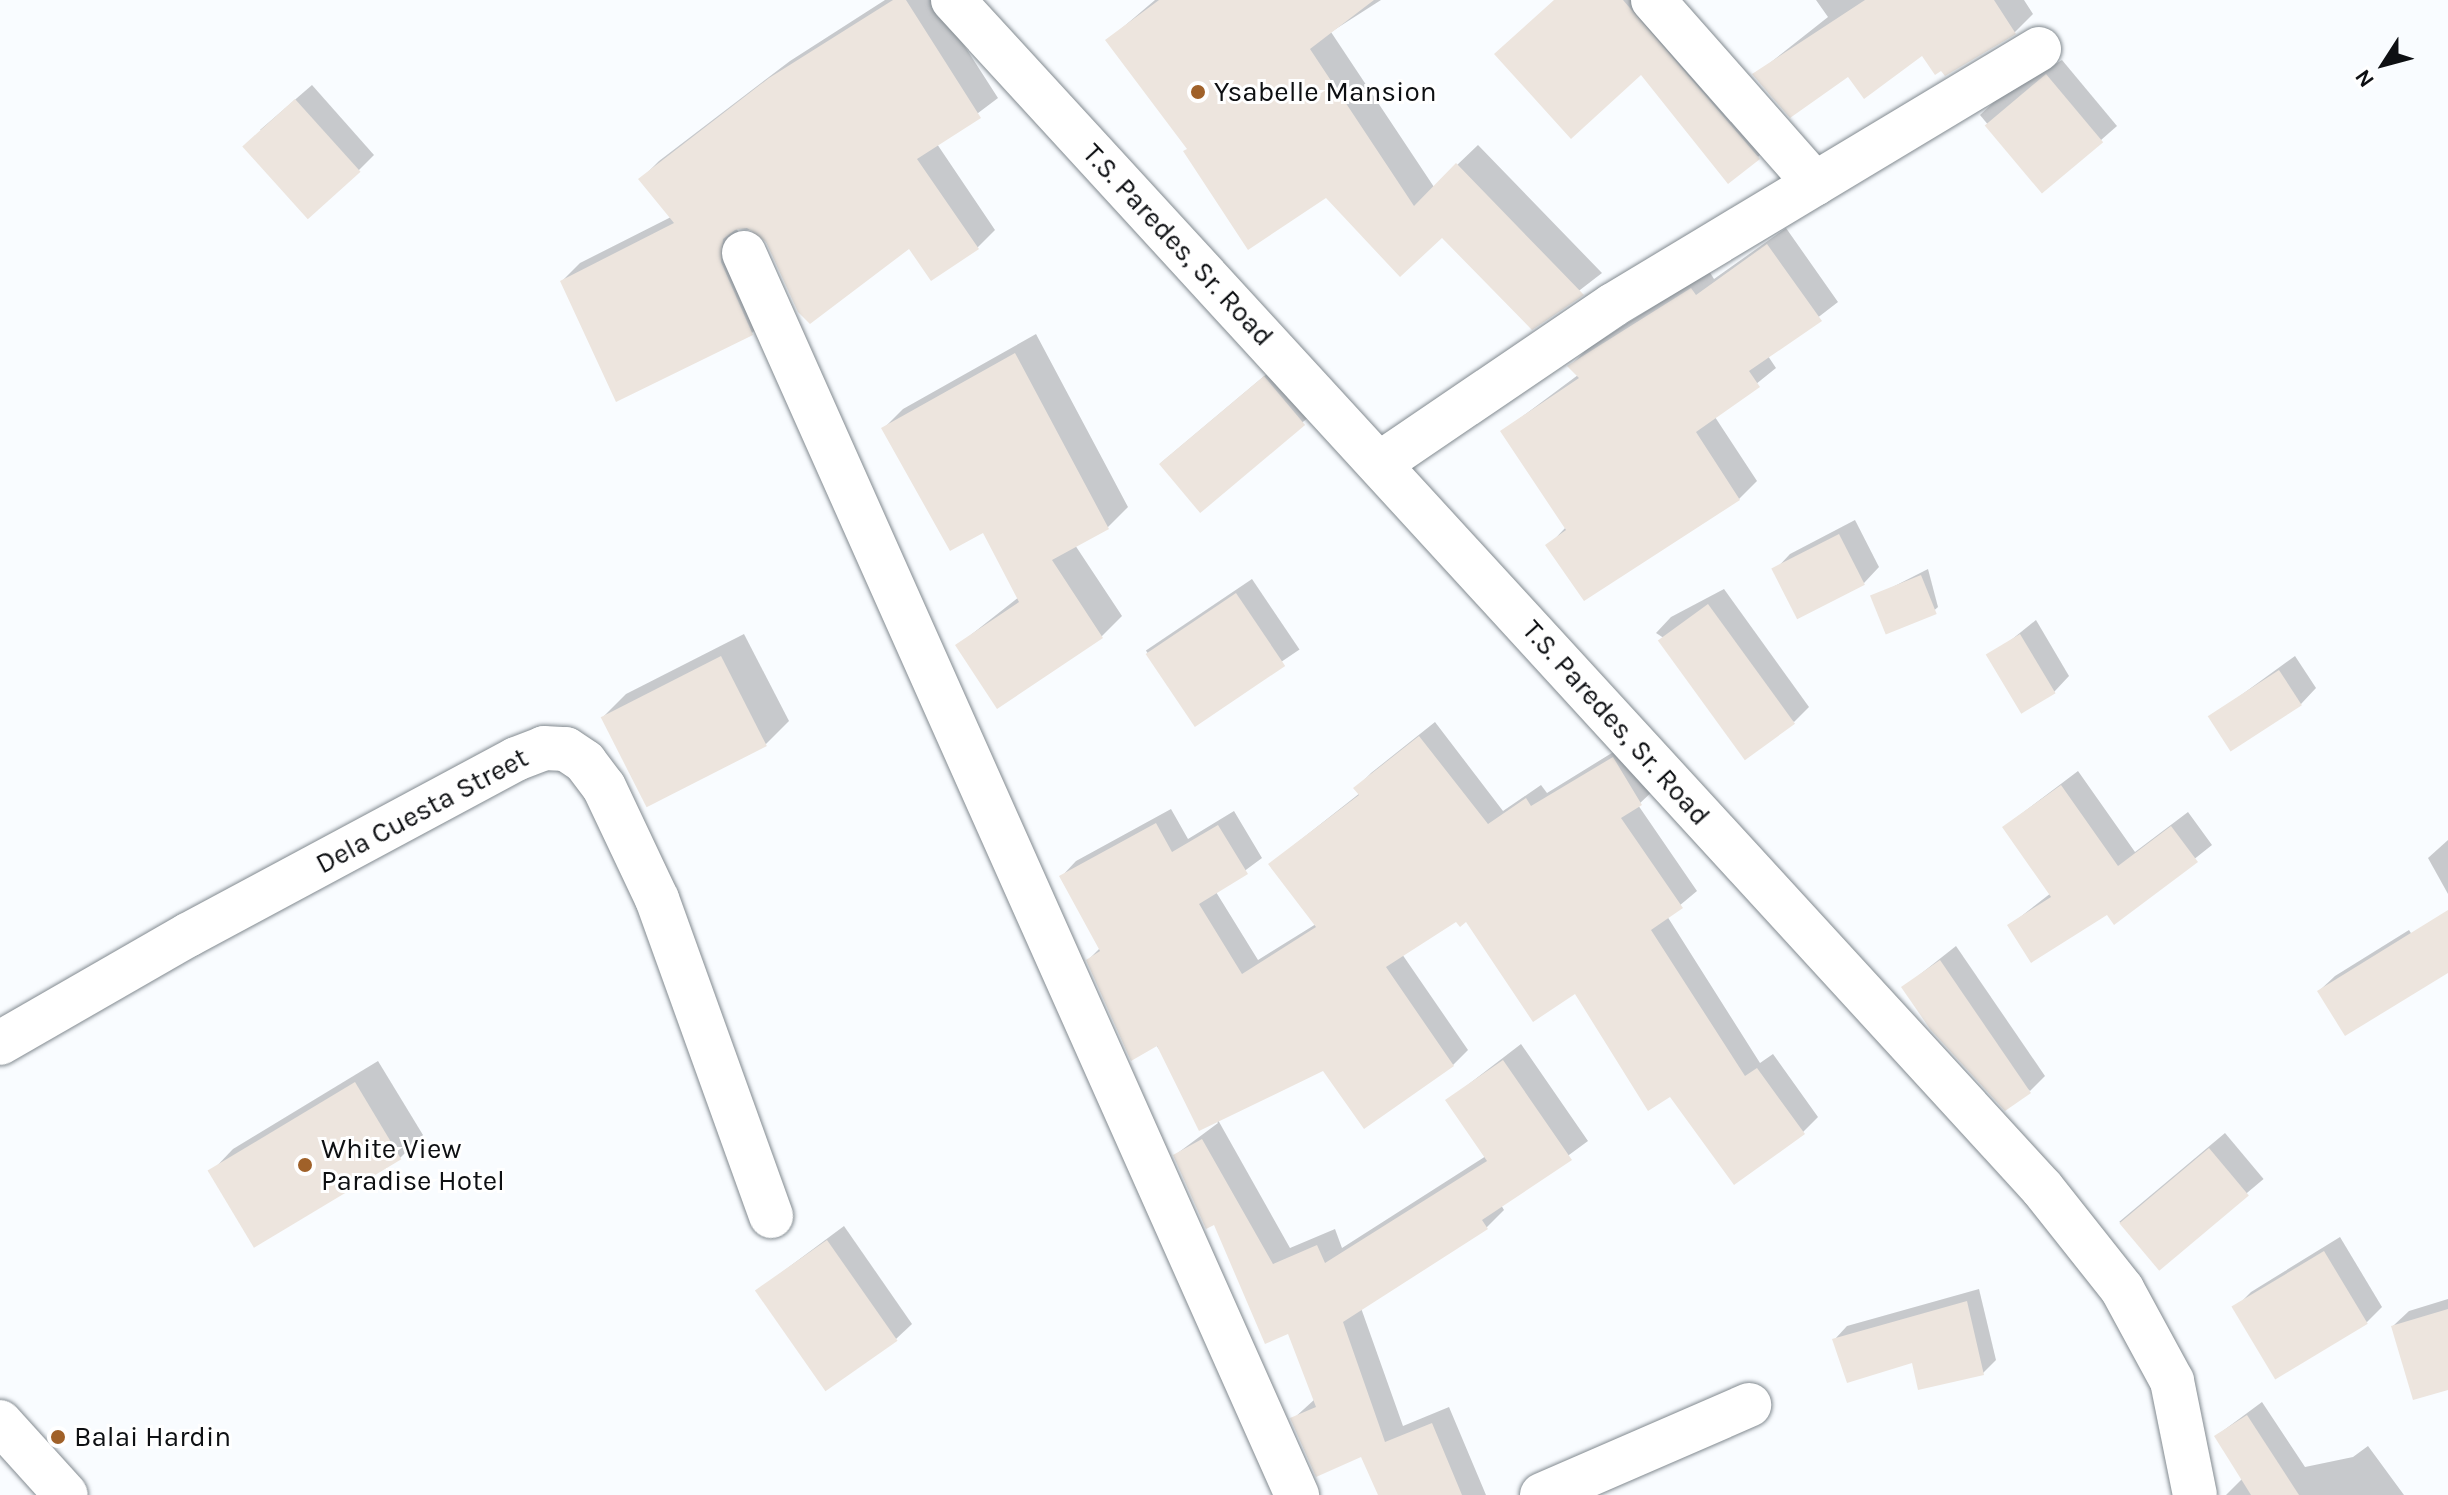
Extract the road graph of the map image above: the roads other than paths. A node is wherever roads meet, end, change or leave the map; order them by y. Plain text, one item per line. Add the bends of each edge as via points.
1 (953, 0) edge
2 (1653, 0) edge
3 (2039, 49) dead end
4 (1815, 184) junction
5 (744, 253) dead end
6 (1379, 464) junction
7 (0, 1043) edge
8 (771, 1216) dead end
9 (1749, 1405) dead end
10 (0, 1422) edge
11 (66, 1495) edge
12 (1297, 1495) edge
13 (1542, 1495) edge
14 (2195, 1495) edge

1 - 6 street, T.S. Paredes, Sr. Road
2 - 4 street
3 - 4 street
4 - 6 street via 1613,305
5 - 12 street
6 - 14 street, T.S. Paredes, Sr. Road via 2051,1199 2122,1289 2172,1381
7 - 8 street, Dela Cuesta Street via 516,759 544,748 566,749 585,762 604,787 657,899
9 - 13 street
10 - 11 street

